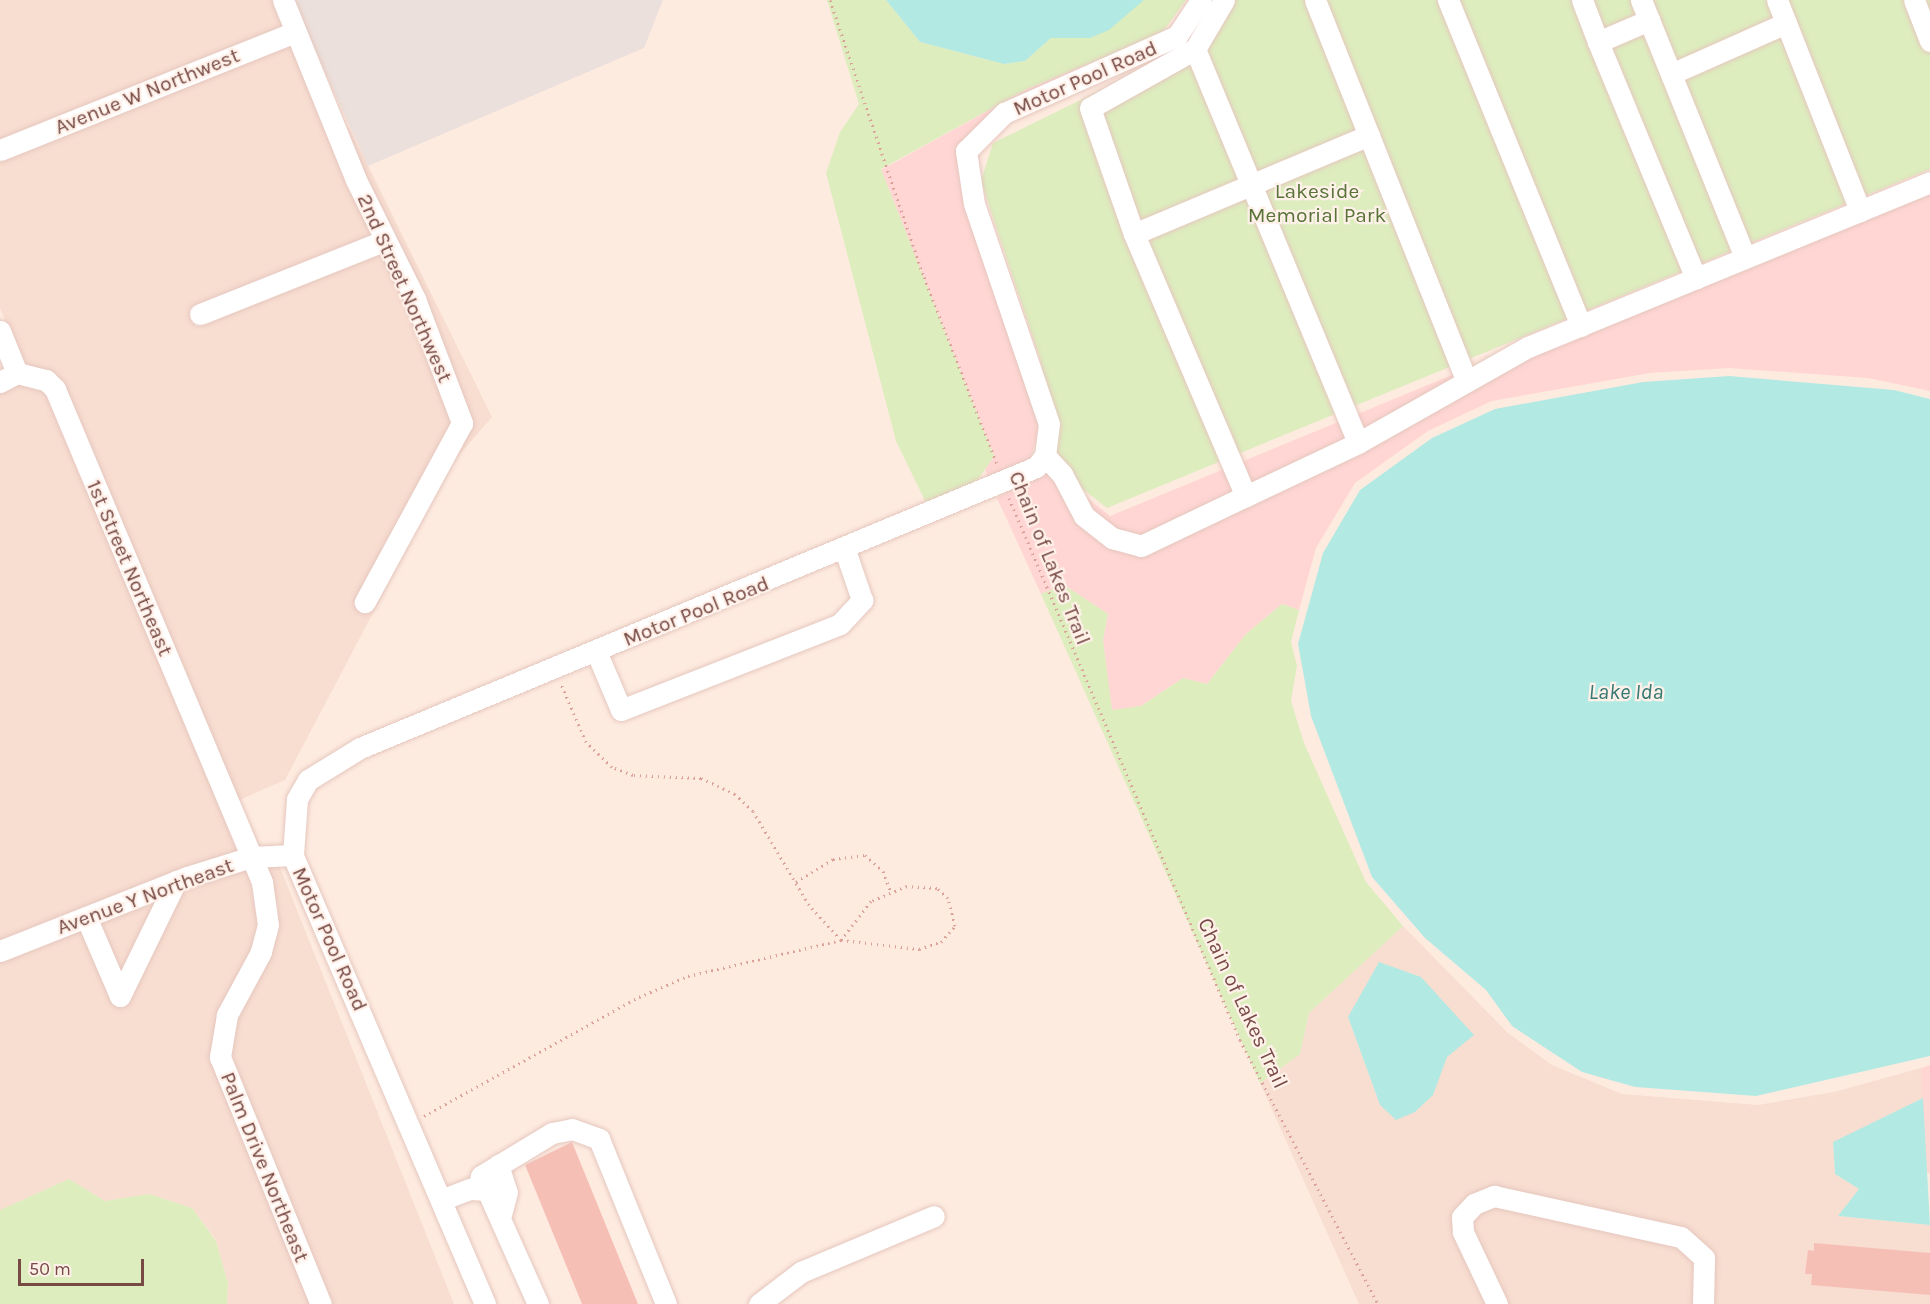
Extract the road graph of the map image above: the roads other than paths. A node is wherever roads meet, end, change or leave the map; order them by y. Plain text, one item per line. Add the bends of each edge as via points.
1 (283, 0) edge
2 (1201, 0) edge
3 (1224, 0) edge
4 (1316, 0) edge
5 (1448, 0) edge
6 (1582, 0) edge
7 (1641, 0) edge
8 (1778, 0) edge
9 (1914, 0) edge
10 (1649, 20) junction
11 (1786, 23) junction
12 (295, 32) junction
13 (1930, 41) edge
14 (1598, 42) junction
15 (1196, 49) junction
16 (1671, 74) junction
17 (1370, 135) junction
18 (0, 150) edge
19 (1930, 182) edge
20 (1251, 183) junction
21 (1860, 211) junction
22 (1134, 234) junction
23 (383, 241) junction
24 (1745, 258) junction
25 (1696, 279) junction
26 (200, 314) dead end
27 (1581, 326) junction
28 (0, 331) edge
29 (8, 377) edge
30 (1466, 379) junction
31 (1358, 442) junction
32 (1045, 456) junction
33 (1246, 496) junction
34 (845, 550) junction
35 (365, 602) dead end
36 (596, 651) junction
37 (238, 828) joint
38 (293, 855) junction
39 (251, 857) junction
40 (176, 881) junction
41 (86, 917) junction
42 (0, 951) edge
43 (498, 1166) junction
44 (478, 1188) junction
45 (441, 1200) junction
46 (501, 1214) junction
47 (934, 1216) dead end
48 (321, 1304) edge
49 (484, 1304) edge
50 (538, 1304) edge
51 (666, 1304) edge
52 (759, 1304) edge
53 (1497, 1304) edge
54 (1703, 1304) edge

1 - 12 street, 2nd Street Northwest
2 - 32 street, Motor Pool Road via 1177,36 1004,113 966,151 974,204 1049,424
3 - 15 street
4 - 17 street
5 - 27 street
6 - 14 street
7 - 10 street
8 - 11 street
9 - 13 street
10 - 14 street
10 - 16 street
11 - 16 street
11 - 21 street
12 - 18 street, Avenue W Northwest
12 - 23 street, 2nd Street Northwest
14 - 25 street
15 - 20 street
15 - 22 street via 1090,108
16 - 24 street
17 - 20 street
17 - 30 street
19 - 21 street
20 - 22 street
20 - 31 street
21 - 24 street
22 - 33 street
23 - 26 street
23 - 35 street, 2nd Street Northwest via 415,299 462,423
24 - 25 street
25 - 27 street
27 - 30 street
28 - 29 street, 1st Street Northeast
29 - 37 street, 1st Street Northeast via 46,380 55,389
30 - 31 street
31 - 33 street
32 - 33 street via 1062,474 1084,516 1112,538 1141,546
32 - 34 street, Motor Pool Road via 1005,484
34 - 36 street, Motor Pool Road
34 - 36 street via 862,600 840,624 621,710
36 - 38 street, Motor Pool Road via 326,766 297,799
37 - 39 street, Palm Drive Northeast
38 - 39 street, Avenue Y Northeast
38 - 45 street, Motor Pool Road
39 - 40 street, Avenue Y Northeast
39 - 48 street, Palm Drive Northeast via 269,908 268,925 261,952 227,1015 220,1057
40 - 41 street, Avenue Y Northeast
40 - 41 street via 120,996
41 - 42 street, Avenue Y Northeast
43 - 44 street via 482,1176
43 - 46 street via 507,1192
43 - 51 street via 552,1133 572,1129 599,1139
44 - 45 street
44 - 46 street via 487,1190
45 - 49 street, Motor Pool Road
46 - 50 street
47 - 52 street via 801,1272
53 - 54 street via 1463,1232 1462,1217 1474,1204 1494,1196 1681,1237 1704,1258

